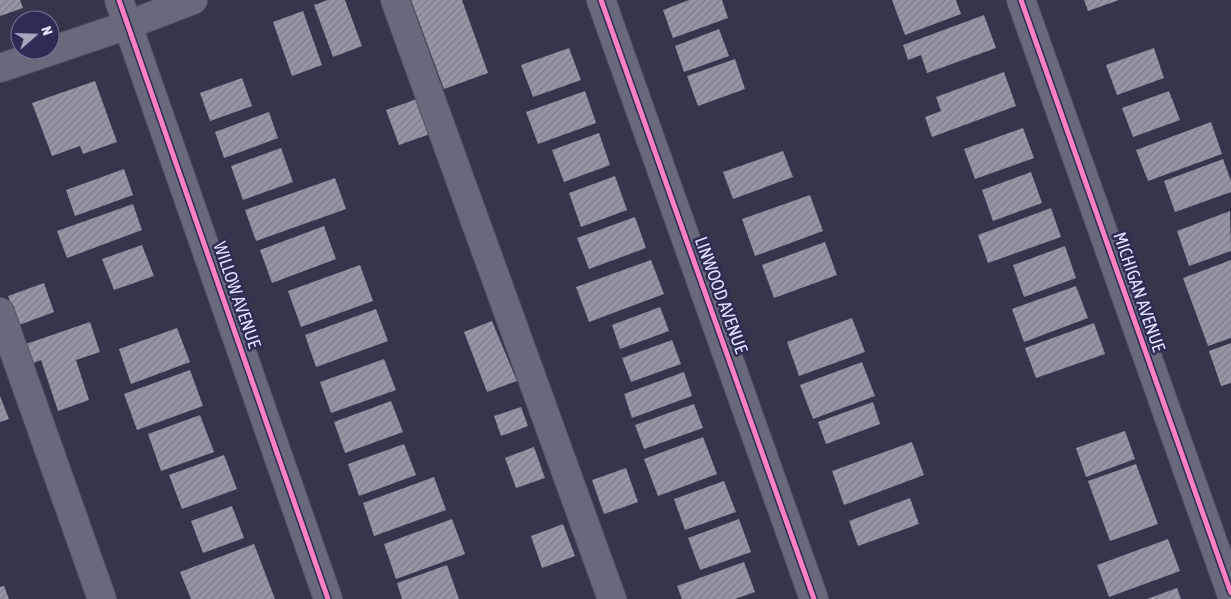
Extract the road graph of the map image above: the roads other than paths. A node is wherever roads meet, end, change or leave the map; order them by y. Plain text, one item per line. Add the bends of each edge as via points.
1 (193, 0) edge
2 (395, 0) edge
3 (601, 0) edge
4 (1021, 0) edge
5 (123, 12) edge
6 (0, 68) edge
7 (0, 312) edge
8 (1231, 593) edge
9 (102, 599) edge
10 (328, 599) edge
11 (612, 599) edge
12 (814, 599) edge

1 - 5 street
2 - 11 street
3 - 12 street, LINWOOD AVENUE
4 - 8 street, MICHIGAN AVENUE
5 - 6 street
5 - 10 street, WILLOW AVENUE
7 - 9 street

